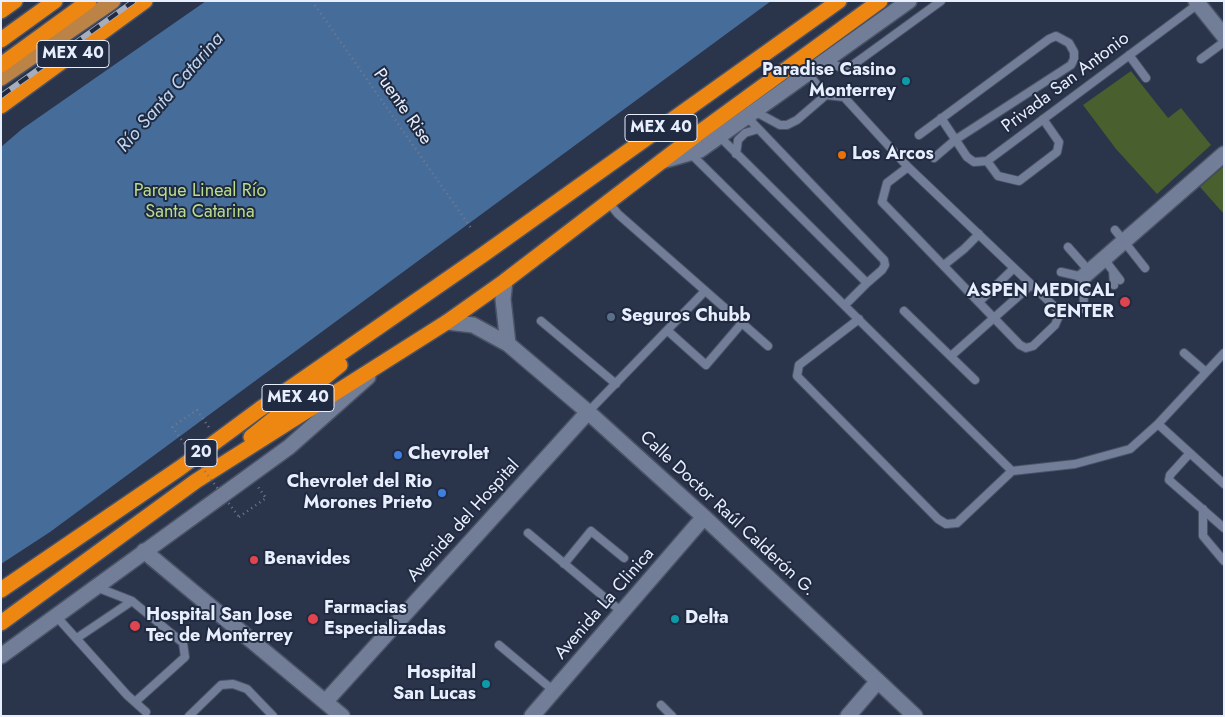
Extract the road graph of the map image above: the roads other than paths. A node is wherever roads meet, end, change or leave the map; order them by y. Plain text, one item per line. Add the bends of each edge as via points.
1 (15, 1) edge
2 (55, 1) edge
3 (89, 1) edge
4 (113, 1) edge
5 (145, 1) edge
6 (839, 1) edge
7 (880, 1) edge
8 (910, 1) edge
9 (941, 1) edge
10 (1197, 2) edge
11 (1, 11) edge
12 (1222, 34) edge
13 (1, 40) edge
14 (1129, 55) junction
15 (1202, 59) dead end
16 (826, 61) junction
17 (1, 65) edge
18 (808, 74) junction
19 (1, 78) edge
20 (1146, 78) dead end
21 (826, 95) junction
22 (1, 106) edge
23 (752, 115) junction
24 (941, 118) junction
25 (1043, 119) junction
26 (758, 129) junction
27 (919, 136) dead end
28 (720, 137) junction
29 (955, 140) junction
30 (695, 152) junction
31 (736, 154) junction
32 (1224, 154) edge
33 (934, 158) dead end
34 (662, 161) junction
35 (987, 161) junction
36 (908, 167) junction
37 (608, 203) junction
38 (978, 234) junction
39 (1119, 236) junction
40 (1065, 249) dead end
41 (944, 265) junction
42 (1109, 265) junction
43 (1014, 268) junction
44 (1145, 268) dead end
45 (1061, 272) dead end
46 (1087, 275) junction
47 (505, 281) junction
48 (1117, 283) dead end
49 (867, 284) junction
50 (1031, 285) junction
51 (705, 291) junction
52 (979, 302) junction
53 (845, 305) junction
54 (1084, 308) dead end
55 (904, 311) dead end
56 (398, 312) junction
57 (995, 318) junction
58 (859, 319) junction
59 (541, 320) dead end
60 (447, 322) junction
61 (742, 324) junction
62 (668, 331) junction
63 (508, 344) junction
64 (768, 346) dead end
65 (1184, 353) dead end
66 (1224, 353) edge
67 (394, 355) junction
68 (951, 356) junction
69 (1206, 372) junction
70 (975, 380) dead end
71 (616, 384) junction
72 (588, 412) junction
73 (1158, 424) junction
74 (1190, 453) junction
75 (1012, 471) junction
76 (196, 481) junction
77 (1224, 484) edge
78 (1204, 509) junction
79 (704, 517) junction
80 (1224, 528) edge
81 (528, 533) dead end
82 (144, 551) junction
83 (624, 558) dead end
84 (1224, 561) edge
85 (564, 564) junction
86 (96, 587) junction
87 (1, 590) edge
88 (132, 601) junction
89 (623, 613) junction
90 (56, 616) junction
91 (1, 623) edge
92 (77, 638) junction
93 (499, 644) dead end
94 (1, 656) edge
95 (878, 681) junction
96 (554, 691) junction
97 (326, 701) junction
98 (135, 702) junction
99 (661, 705) dead end
100 (146, 712) dead end
101 (189, 716) edge
102 (272, 716) edge
103 (342, 716) edge
104 (532, 716) edge
105 (672, 716) edge
106 (848, 716) edge
107 (915, 716) edge

1 - 11 highway
2 - 13 highway, MEX 40
3 - 17 highway
4 - 19 main road
5 - 22 highway, MEX 40
6 - 56 highway, MEX 40
7 - 34 highway, MEX 40
8 - 16 street
9 - 16 lane via 850,67 842,68
10 - 12 street
10 - 14 lane, Privada San Antonio
12 - 15 lane
14 - 20 lane
14 - 25 lane, Privada San Antonio
16 - 18 street
18 - 21 lane
18 - 23 street
21 - 23 lane via 787,125
21 - 36 lane via 844,97
23 - 26 lane
23 - 28 street
24 - 27 lane
24 - 29 lane
24 - 29 lane via 1049,39 1056,36 1069,43 1074,52 1070,65
25 - 35 lane, Privada San Antonio
25 - 35 lane via 1059,142 1057,152 1019,181 998,176
26 - 31 lane via 745,133 738,140
26 - 49 lane via 884,260 882,270
28 - 30 street
28 - 31 lane
29 - 33 lane
29 - 35 lane via 974,162
30 - 34 street
30 - 53 lane via 706,167
31 - 49 lane
32 - 39 street
34 - 37 highway, MEX 40
36 - 38 lane
36 - 41 lane via 887,182 882,202
37 - 47 highway, MEX 40
37 - 51 lane
38 - 41 lane
38 - 43 lane
39 - 42 street
39 - 44 lane
40 - 46 lane via 1078,258
41 - 52 lane
42 - 46 street
42 - 48 lane
43 - 50 lane
43 - 52 lane
45 - 46 lane
46 - 54 lane
47 - 60 highway, MEX 40
47 - 63 street via 503,299
49 - 53 lane
50 - 57 lane
50 - 57 lane via 1057,309 1058,318 1033,346 1026,348 1020,345
51 - 61 lane
51 - 62 lane
52 - 57 lane
53 - 58 lane
55 - 68 lane
56 - 76 highway, MEX 40 via 358,351
56 - 87 highway, 20
57 - 68 lane
58 - 75 lane
58 - 75 lane via 799,365 797,376 938,519 946,524 957,523
59 - 71 lane
60 - 63 street, Calle Doctor Raúl Calderón G. via 473,325
60 - 67 highway, MEX 40
61 - 62 lane via 706,365
61 - 64 lane
62 - 71 lane
63 - 72 street, Calle Doctor Raúl Calderón G.
65 - 69 lane
66 - 69 lane
67 - 76 highway
67 - 82 street via 288,446
68 - 70 lane
69 - 73 lane
71 - 72 lane
72 - 79 street, Calle Doctor Raúl Calderón G.
72 - 97 street, Avenida del Hospital
73 - 74 lane
73 - 75 lane via 1130,449 1074,464
74 - 77 lane
74 - 78 lane via 1169,480
76 - 91 highway, MEX 40
78 - 80 lane
78 - 84 lane via 1203,536
79 - 89 street, Avenida La Clinica
79 - 95 street, Calle Doctor Raúl Calderón G.
81 - 85 lane
82 - 86 street
82 - 97 street
83 - 85 lane via 591,531
85 - 89 lane
86 - 88 lane
86 - 90 street
88 - 92 lane
88 - 98 lane via 183,643 186,651 185,657
89 - 96 street, Avenida La Clinica
90 - 92 lane
90 - 94 street
92 - 98 lane
93 - 96 lane
95 - 106 street
95 - 107 street, Calle Doctor Raúl Calderón G.
96 - 104 street, Avenida La Clinica
97 - 103 street
98 - 100 lane
99 - 105 lane
101 - 102 lane via 221,684 233,684 247,689

